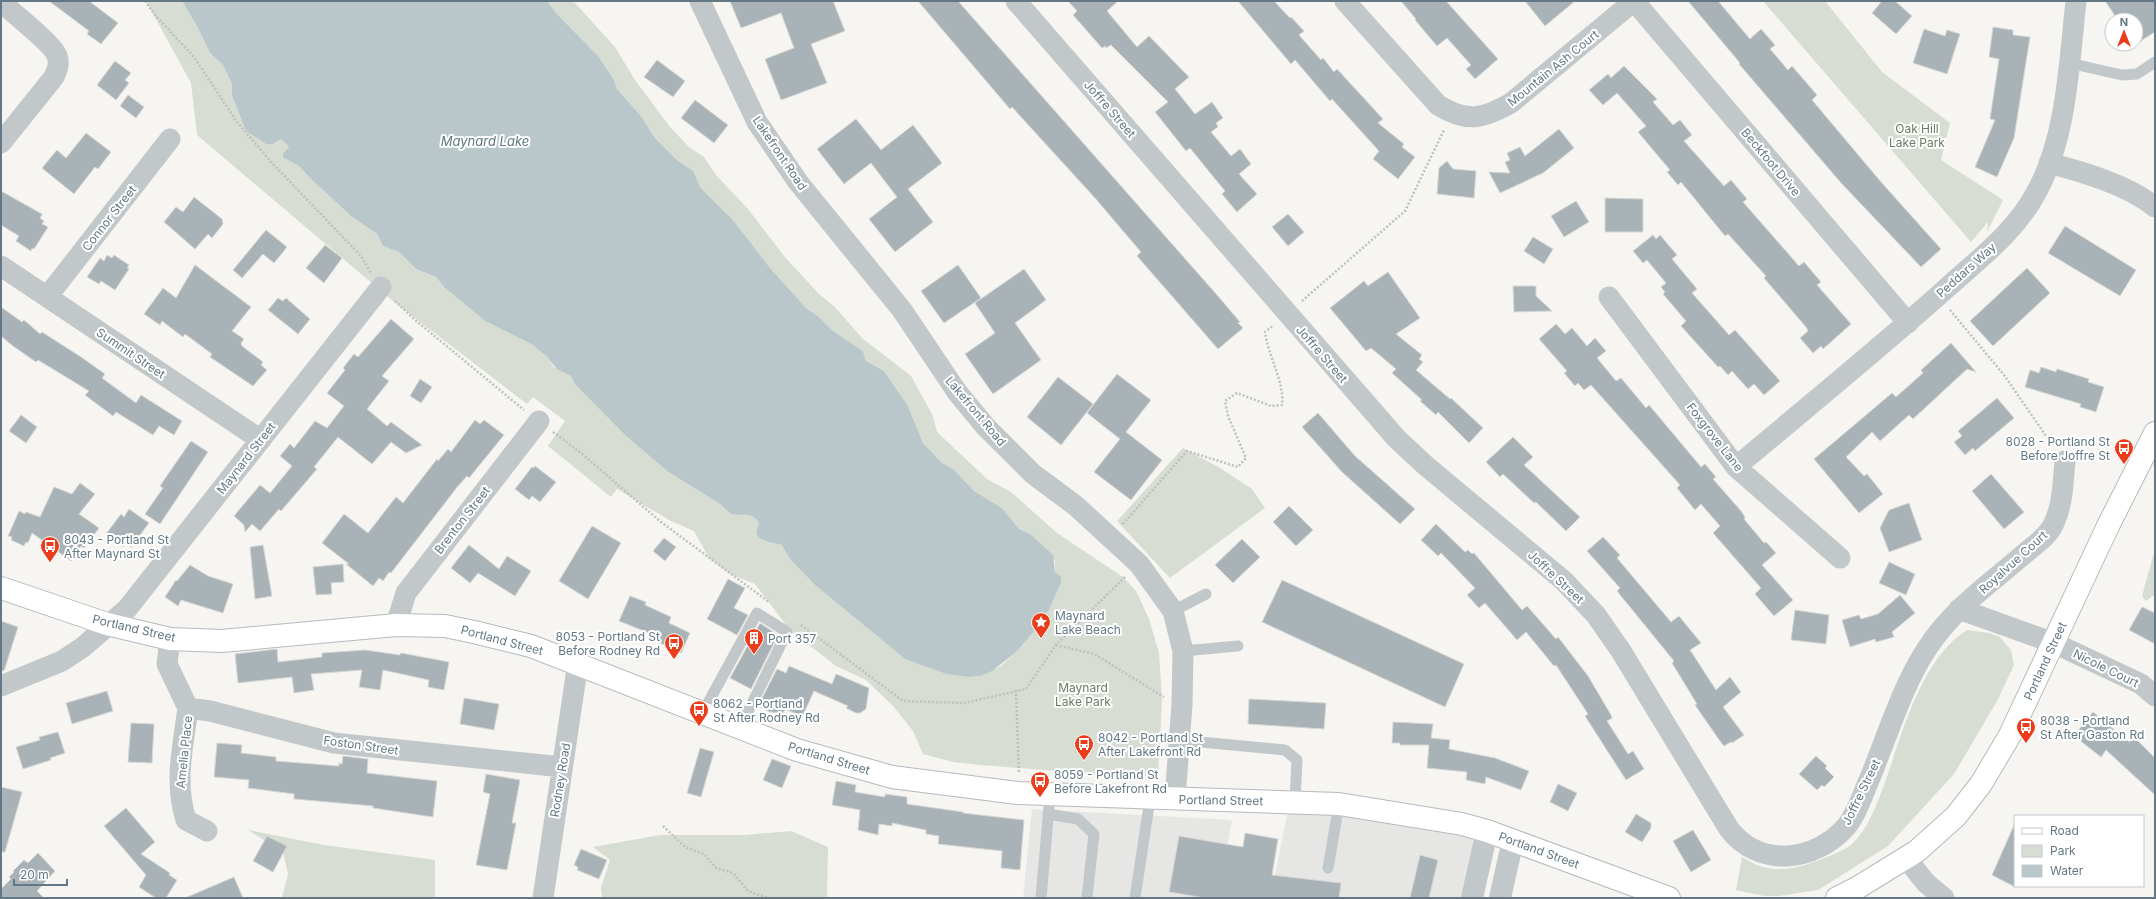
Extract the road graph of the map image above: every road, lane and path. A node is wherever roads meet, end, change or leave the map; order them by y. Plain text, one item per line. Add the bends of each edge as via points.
1 (145, 1) edge
2 (700, 1) edge
3 (1016, 1) edge
4 (1345, 1) edge
5 (1634, 1) edge
6 (1, 2) edge
7 (2071, 2) edge
8 (2155, 62) edge
9 (2069, 63) junction
10 (1451, 113) junction
11 (170, 139) dead end
12 (1, 143) edge
13 (2049, 163) junction
14 (2155, 207) edge
15 (1, 266) edge
16 (381, 287) junction
17 (1938, 296) junction
18 (47, 297) junction
19 (1609, 297) dead end
20 (1287, 314) junction
21 (1908, 323) junction
22 (539, 421) junction
23 (2155, 433) edge
24 (261, 440) junction
25 (2065, 461) joint
26 (1736, 467) junction
27 (1110, 538) junction
28 (1840, 558) dead end
29 (1139, 564) junction
30 (1, 588) edge
31 (1206, 594) dead end
32 (772, 604) dead end
33 (1959, 609) junction
34 (1173, 611) junction
35 (796, 622) dead end
36 (107, 624) junction
37 (396, 625) junction
38 (170, 639) junction
39 (2054, 644) junction
40 (1056, 645) junction
41 (1238, 646) dead end
42 (1183, 651) junction
43 (573, 663) junction
44 (1, 686) edge
45 (1016, 690) junction
46 (2155, 696) edge
47 (1182, 704) junction
48 (188, 708) junction
49 (702, 714) junction
50 (740, 728) junction
51 (1179, 740) junction
52 (562, 767) junction
53 (1018, 793) junction
54 (1150, 799) junction
55 (1175, 799) junction
56 (1296, 802) junction
57 (1049, 804) junction
58 (1339, 804) junction
59 (663, 826) dead end
60 (207, 831) dead end
61 (1487, 831) junction
62 (1513, 840) junction
63 (1906, 858) junction
64 (1328, 868) dead end
65 (543, 898) edge
66 (768, 898) edge
67 (1041, 898) edge
68 (1087, 898) edge
69 (1135, 898) edge
70 (1472, 898) edge
71 (1500, 898) edge
72 (1669, 898) edge
73 (1837, 898) edge
74 (1944, 898) edge

1 - 16 path via 194,57 237,122 273,164 361,256
2 - 27 street, Lakefront Road via 757,122 798,182 902,310 957,392 1033,474 1076,506
3 - 20 street, Joffre Street
4 - 10 street, Mountain Ash Court via 1438,105
5 - 10 street, Mountain Ash Court via 1511,103 1490,115 1470,118
5 - 21 street, Beckfoot Drive
6 - 12 street via 57,54 59,65 54,77
7 - 9 street, Peddars Way
8 - 9 lane via 2137,74 2122,76
9 - 13 street, Peddars Way via 2059,131
10 - 20 path via 1405,211
11 - 18 street, Connor Street
13 - 14 street via 2085,172 2115,184
13 - 17 street, Peddars Way via 2018,223
15 - 18 street, Summit Street
16 - 22 path via 414,319
16 - 24 street, Maynard Street
17 - 21 street, Peddars Way
17 - 25 path via 2004,375
18 - 24 street, Summit Street
19 - 26 street, Foxgrove Lane
20 - 27 path via 1265,332 1267,348 1284,395 1282,405 1271,406 1237,393 1225,401 1228,416 1246,458 1238,467 1187,451
20 - 33 street, Joffre Street via 1397,439 1564,581 1596,614 1730,829 1739,842 1754,851 1794,856 1827,843 1846,827 1871,775 1909,682 1927,648
21 - 26 street, Peddars Way
22 - 32 path via 581,453 661,522
22 - 37 street, Brenton Street via 406,593
23 - 39 main road, Portland Street via 2108,526
24 - 36 street, Maynard Street via 127,609
25 - 33 street, Royalvue Court via 2061,504 2054,525
26 - 28 street, Foxgrove Lane
27 - 29 street, Lakefront Road
29 - 34 street, Lakefront Road
29 - 40 path
30 - 36 main road, Portland Street
31 - 34 lane
33 - 39 street
34 - 42 street, Lakefront Road
35 - 45 path via 903,701 964,704
36 - 38 main road, Portland Street
36 - 44 street, Maynard Street via 83,647 62,661
37 - 38 main road, Portland Street via 222,640
37 - 43 main road, Portland Street via 445,626 474,632 531,646
38 - 48 street via 167,664
39 - 46 street, Nicole Court via 2141,684
39 - 63 main road, Portland Street via 2010,735 1981,784 1956,816
40 - 45 path via 1026,689
40 - 47 path via 1094,654 1166,698
41 - 42 lane
42 - 47 street, Lakefront Road
43 - 49 main road, Portland Street
43 - 52 street, Rodney Road via 577,669
45 - 53 path
47 - 51 street, Lakefront Road
48 - 52 street, Foston Street via 210,711 334,743
48 - 60 street, Amelia Place via 179,784 180,802 186,820
49 - 50 main road, Portland Street
49 - 50 lane via 757,613 787,632
50 - 53 main road, Portland Street via 797,750 892,777
51 - 55 street, Lakefront Road
51 - 56 lane via 1285,750 1297,760
52 - 65 street, Rodney Road
53 - 57 main road, Portland Street
54 - 55 main road, Portland Street
54 - 57 main road, Portland Street
54 - 69 lane
55 - 56 main road, Portland Street
56 - 58 main road, Portland Street
57 - 67 lane
57 - 68 lane via 1078,819 1094,834
58 - 61 main road, Portland Street via 1462,824
58 - 64 lane
59 - 66 path via 684,847 704,854 716,868 733,872 748,891
61 - 62 main road, Portland Street
61 - 70 street
62 - 71 street
62 - 72 main road, Portland Street
63 - 73 main road, Portland Street
63 - 74 street via 1926,883

